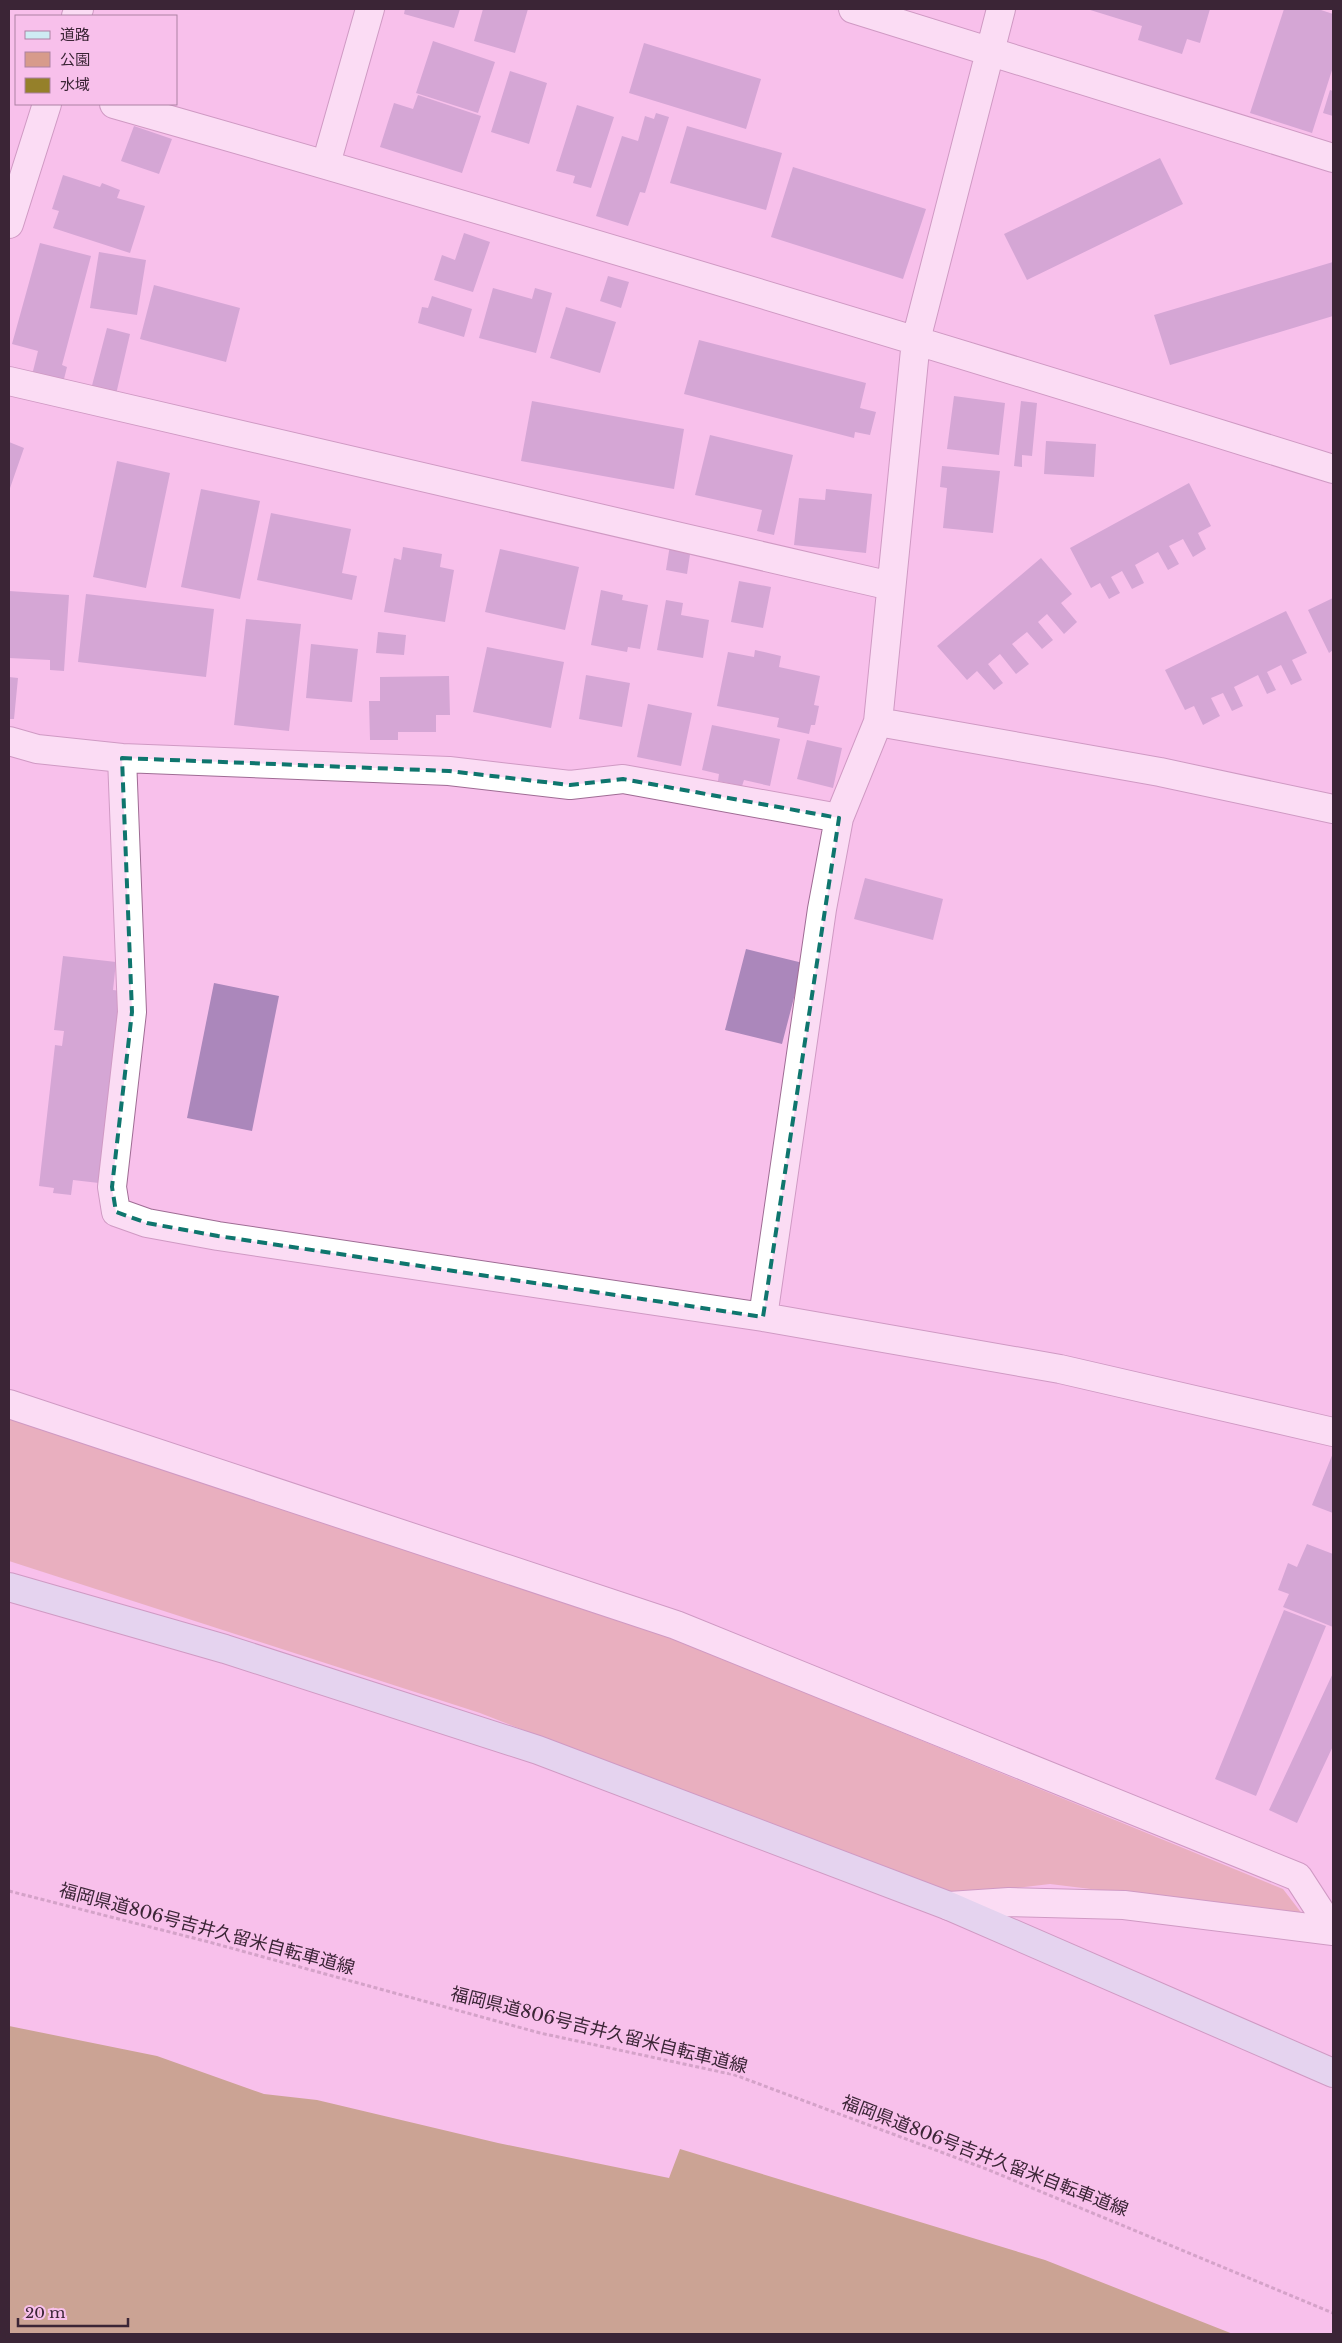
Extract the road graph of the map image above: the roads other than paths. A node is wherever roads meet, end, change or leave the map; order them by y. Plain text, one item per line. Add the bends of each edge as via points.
1 (370, 9) edge
2 (853, 9) edge
3 (1001, 9) edge
4 (990, 52) junction
5 (47, 105) edge
6 (118, 105) edge
7 (1333, 158) edge
8 (326, 164) junction
9 (9, 224) edge
10 (916, 340) junction
11 (9, 381) edge
12 (1333, 469) edge
13 (891, 586) junction
14 (878, 722) junction
15 (9, 741) edge
16 (122, 758) junction
17 (1333, 809) edge
18 (839, 818) junction
19 (763, 1317) junction
20 (9, 1404) edge
21 (1333, 1432) edge
22 (9, 1586) edge
23 (949, 1906) junction
24 (1333, 1931) edge
25 (1333, 2074) edge

1 - 8 street
2 - 4 street
3 - 4 street
4 - 7 street
4 - 10 street
5 - 9 street
6 - 8 street
8 - 10 street
10 - 12 street
10 - 13 street
11 - 13 street
13 - 14 street
14 - 17 street via 1160,772
14 - 18 street
15 - 16 street via 37,749
16 - 18 street via 439,771 570,785 623,779
16 - 19 street via 132,1012 112,1188 116,1212 146,1223 218,1236
18 - 19 street via 822,909
19 - 21 street via 1060,1369
20 - 24 street via 685,1629 1298,1877
22 - 23 street via 225,1650 538,1750
23 - 24 street via 1009,1902 1124,1904
23 - 25 street

